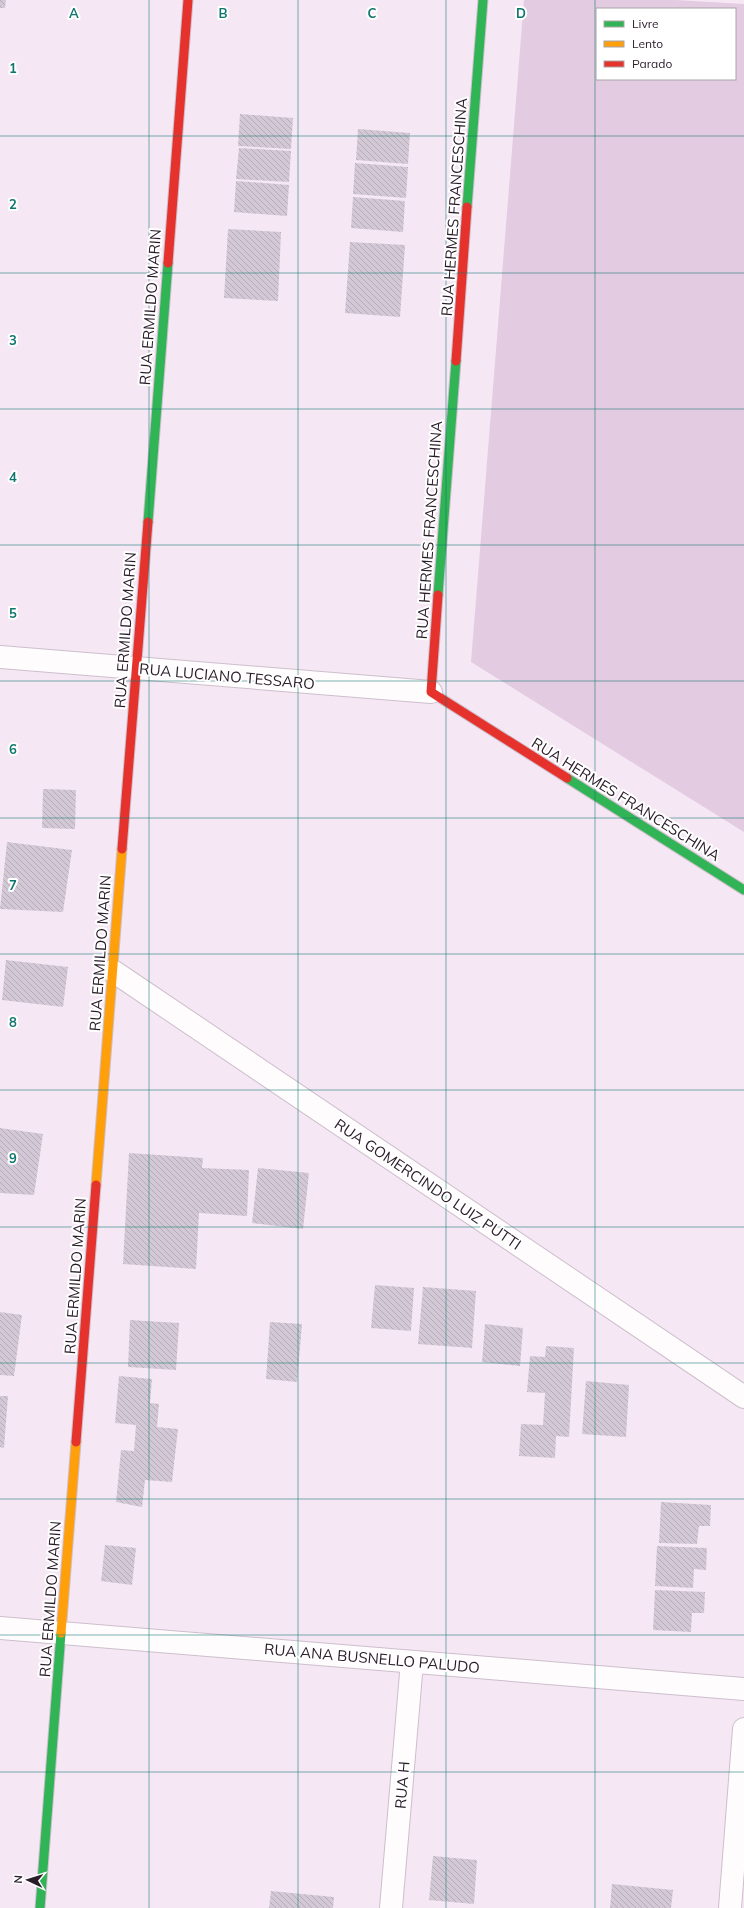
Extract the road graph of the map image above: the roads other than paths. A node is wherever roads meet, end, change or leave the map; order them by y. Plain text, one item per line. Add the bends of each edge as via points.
1 (188, 0) edge
2 (483, 0) edge
3 (0, 657) edge
4 (136, 668) junction
5 (431, 692) junction
6 (744, 890) edge
7 (113, 971) junction
8 (744, 1397) edge
9 (0, 1628) edge
10 (61, 1633) junction
11 (412, 1662) junction
12 (744, 1689) edge
13 (744, 1729) edge
14 (40, 1908) edge
15 (391, 1908) edge
16 (730, 1908) edge

1 - 4 street, RUA ERMILDO MARIN
2 - 5 street, RUA HERMES FRANCESCHINA
3 - 4 street, RUA LUCIANO TESSARO
4 - 5 street, RUA LUCIANO TESSARO
4 - 7 street, RUA ERMILDO MARIN
5 - 6 street, RUA HERMES FRANCESCHINA
7 - 8 street, RUA GOMERCINDO LUIZ PUTTI
7 - 10 street, RUA ERMILDO MARIN
9 - 10 street, RUA ANA BUSNELLO PALUDO
10 - 11 street, RUA ANA BUSNELLO PALUDO
10 - 14 street, RUA ERMILDO MARIN
11 - 12 street, RUA ANA BUSNELLO PALUDO
11 - 15 street, RUA H
13 - 16 street

